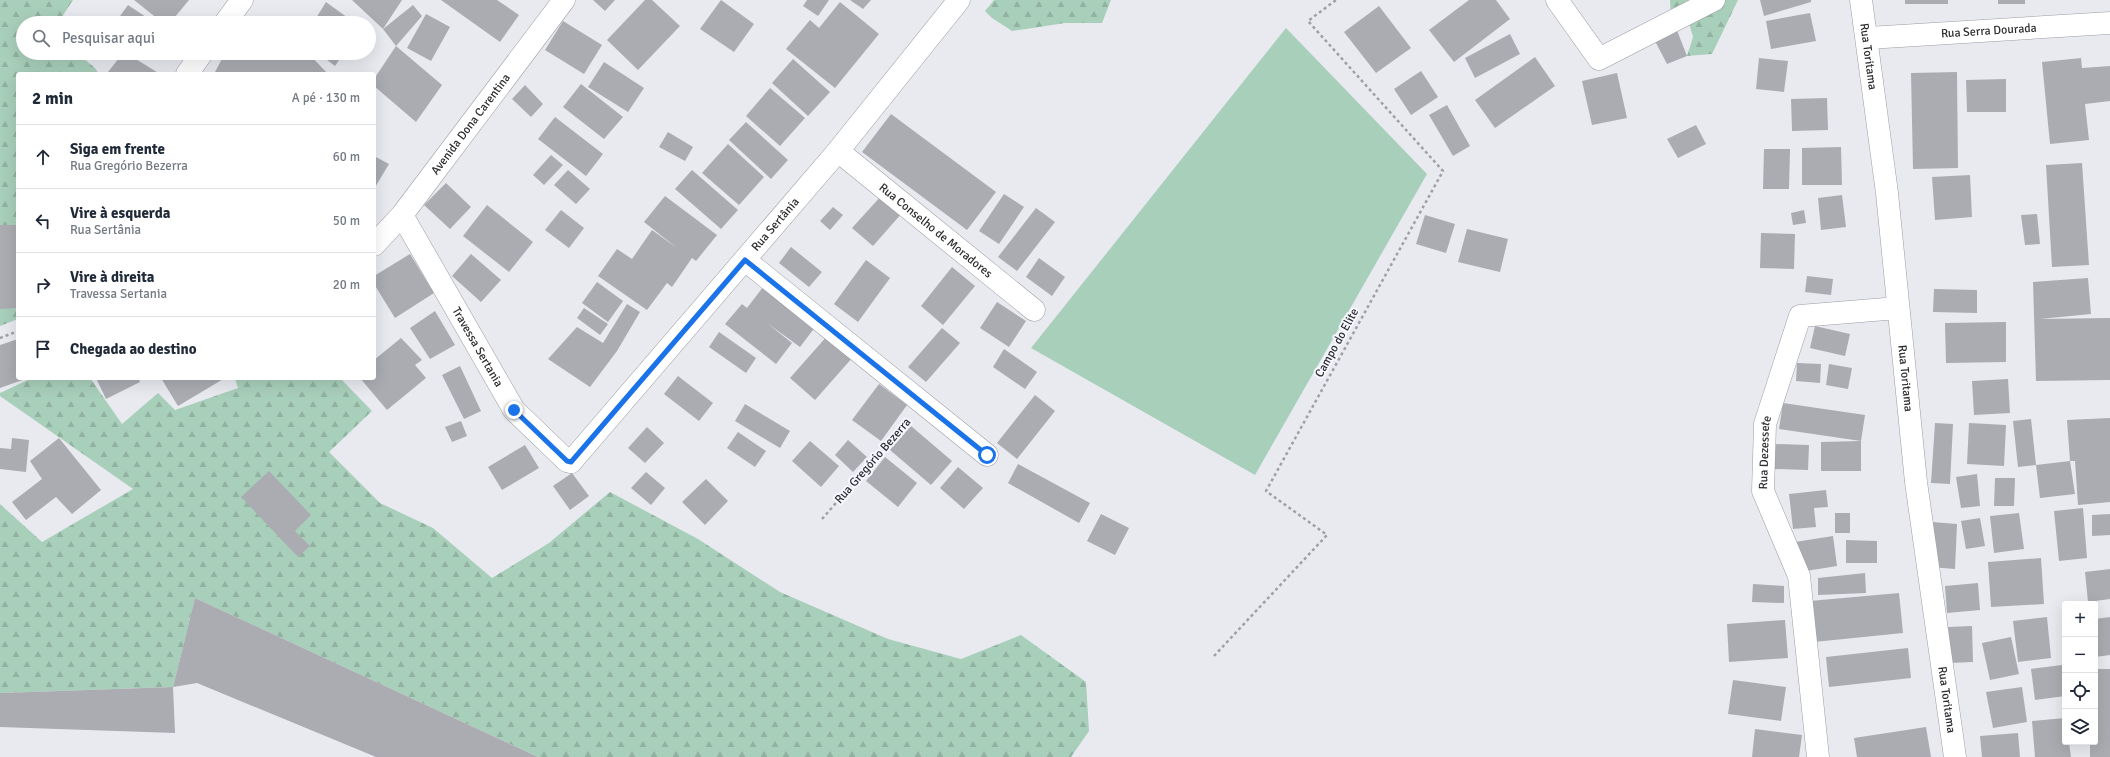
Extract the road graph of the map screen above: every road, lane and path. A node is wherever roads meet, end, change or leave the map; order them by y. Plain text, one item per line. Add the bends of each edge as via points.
1 (242, 0) edge
2 (564, 0) edge
3 (959, 0) edge
4 (1336, 0) edge
5 (1557, 0) edge
6 (1714, 0) edge
7 (1861, 0) edge
8 (230, 16) edge
9 (2110, 23) edge
10 (1868, 38) junction
11 (197, 60) edge
12 (188, 72) edge
13 (838, 151) junction
14 (402, 215) junction
15 (376, 243) edge
16 (745, 260) junction
17 (1898, 308) junction
18 (1034, 310) dead end
19 (16, 332) edge
20 (0, 338) edge
21 (924, 403) junction
22 (987, 455) dead end
23 (571, 462) joint
24 (822, 519) dead end
25 (1214, 656) dead end
26 (1818, 757) edge
27 (1955, 757) edge

1 - 8 street
2 - 14 street, Avenida Dona Carentina
3 - 13 street, Rua Sertânia
4 - 25 path, Campo do Elite via 1308,21 1443,171 1266,491 1327,535
5 - 6 street via 1599,59
7 - 10 street, Rua Toritama
9 - 10 street, Rua Serra Dourada
10 - 17 street, Rua Toritama
11 - 12 street
13 - 16 street, Rua Sertânia
13 - 18 street, Rua Conselho de Moradores
14 - 15 street, Avenida Dona Carentina
14 - 23 street, Travessa Sertania via 514,410
16 - 21 street
16 - 23 street, Rua Sertânia
17 - 26 street, Rua Dezessete via 1800,316 1765,424 1763,491 1800,576
17 - 27 street, Rua Toritama via 1916,482
19 - 20 path
21 - 22 street
21 - 24 path, Rua Gregório Bezerra

